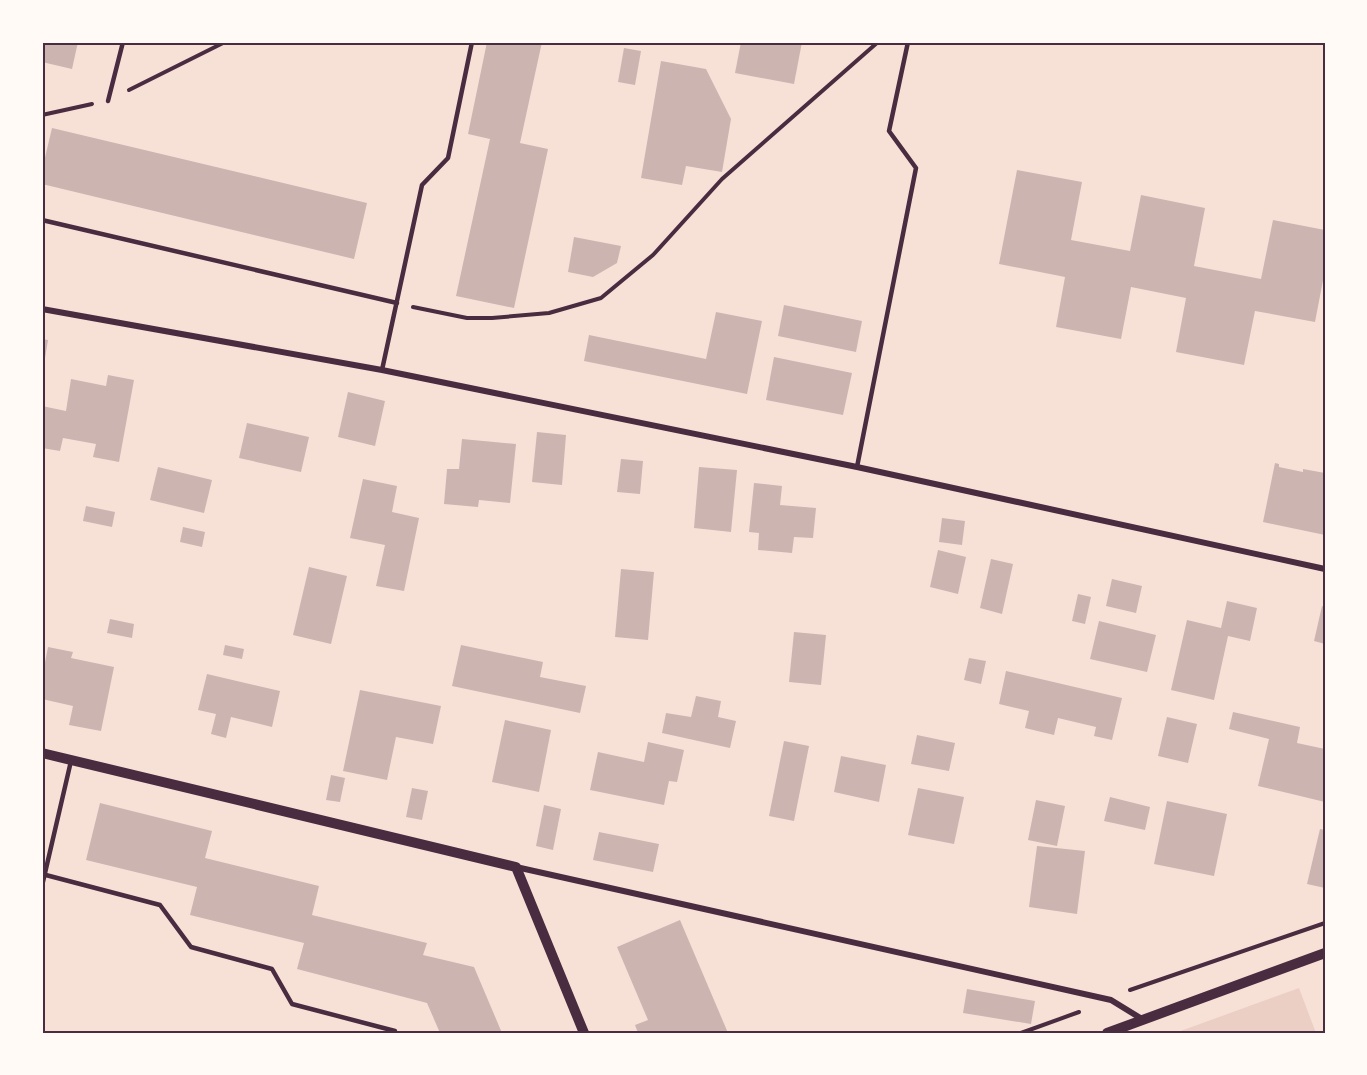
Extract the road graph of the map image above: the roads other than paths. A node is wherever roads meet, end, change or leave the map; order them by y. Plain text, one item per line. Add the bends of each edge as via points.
1 (123, 42) edge
2 (472, 42) edge
3 (908, 42) edge
4 (108, 101) road end
5 (42, 220) edge
6 (397, 303) junction
7 (42, 309) edge
8 (382, 370) junction
9 (857, 467) junction
10 (1325, 569) edge
11 (42, 753) edge
12 (71, 761) junction
13 (516, 867) junction
14 (43, 875) edge
15 (42, 886) edge
16 (1325, 953) edge
17 (1142, 1020) junction
18 (395, 1033) edge
19 (584, 1033) edge
20 (1107, 1033) edge

1 - 4 lane
2 - 6 lane via 448,158 422,185
3 - 9 lane via 889,131 916,168
5 - 6 lane
6 - 8 lane
7 - 8 street
8 - 9 street
9 - 10 street
11 - 12 street
12 - 13 street
12 - 14 lane
13 - 17 street via 1111,1000
13 - 19 street
14 - 15 lane
14 - 18 lane via 160,905 191,947 272,969 292,1004
16 - 17 street
17 - 20 street

